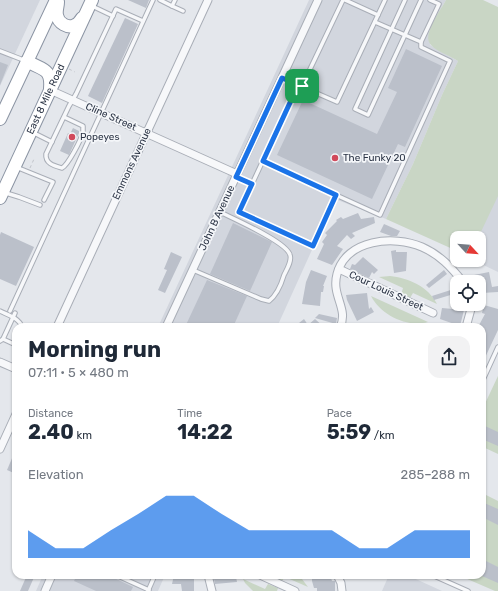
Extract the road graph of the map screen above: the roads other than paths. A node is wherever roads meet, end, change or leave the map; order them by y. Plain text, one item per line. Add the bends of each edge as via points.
1 (56, 0) edge
2 (59, 0) edge
3 (153, 0) edge
4 (160, 0) edge
5 (175, 0) edge
6 (208, 0) edge
7 (318, 0) edge
8 (344, 0) edge
9 (385, 0) edge
10 (405, 0) edge
11 (421, 0) edge
12 (430, 0) edge
13 (91, 3) edge
14 (172, 6) junction
15 (183, 11) dead end
16 (378, 15) junction
17 (112, 16) junction
18 (143, 21) junction
19 (374, 22) junction
20 (391, 30) junction
21 (404, 36) junction
22 (421, 42) junction
23 (0, 51) edge
24 (27, 61) junction
25 (282, 78) junction
26 (302, 86) junction
27 (50, 90) junction
28 (73, 100) junction
29 (1, 113) edge
30 (101, 113) junction
31 (64, 117) junction
32 (31, 132) junction
33 (146, 133) junction
34 (52, 142) junction
35 (263, 161) junction
36 (15, 166) junction
37 (236, 175) junction
38 (252, 184) junction
39 (1, 195) edge
40 (336, 195) junction
41 (44, 200) dead end
42 (40, 205) dead end
43 (219, 212) junction
44 (339, 269) junction
45 (193, 270) junction
46 (457, 275) edge
47 (10, 310) dead end
48 (0, 311) edge
49 (471, 311) edge
50 (15, 313) dead end
51 (433, 313) dead end
52 (13, 317) junction
53 (20, 323) edge
54 (58, 323) edge
55 (168, 323) edge
56 (342, 323) edge
57 (468, 323) edge
58 (2, 340) edge
59 (12, 344) edge
60 (498, 347) edge
61 (0, 362) edge
62 (12, 367) edge
63 (486, 373) edge
64 (12, 423) edge
65 (0, 449) edge
66 (50, 579) edge
67 (125, 579) edge
68 (153, 579) edge
69 (209, 579) edge
70 (268, 579) edge
71 (339, 579) edge
72 (441, 579) edge
73 (148, 590) edge
74 (45, 591) edge
75 (212, 591) edge
76 (294, 591) edge
77 (342, 591) edge
78 (468, 591) edge

1 - 24 highway
2 - 13 highway via 57,17 68,26 78,24
3 - 18 lane
4 - 14 lane
5 - 14 lane
6 - 33 street, Emmons Avenue
7 - 25 street, John B Avenue
8 - 16 lane
8 - 26 lane
9 - 16 lane
10 - 20 lane
11 - 21 lane
12 - 22 lane via 438,4
13 - 17 lane
13 - 27 highway, East 8 Mile Road
14 - 15 lane
16 - 19 lane
17 - 18 lane via 116,9
17 - 28 lane
18 - 30 lane
19 - 20 lane
19 - 26 lane via 337,102
20 - 21 lane
20 - 21 lane via 355,109 368,115
21 - 22 lane
22 - 40 lane via 421,47 450,61 380,215
23 - 24 lane
24 - 27 highway via 48,73 51,77
24 - 29 highway
25 - 26 lane
25 - 37 street, John B Avenue
26 - 35 lane via 294,94
27 - 28 street, Cline Street
27 - 32 highway, East 8 Mile Road
28 - 30 street, Cline Street
28 - 31 lane
30 - 33 street, Cline Street
30 - 47 lane
31 - 34 lane
31 - 34 lane via 83,126 83,132 66,166 62,168 51,164 45,158
32 - 34 lane
32 - 36 highway, East 8 Mile Road
33 - 37 street, Cline Street
33 - 54 street, Emmons Avenue
35 - 38 lane
35 - 40 lane
36 - 39 highway, East 8 Mile Road
36 - 41 lane via 53,182
37 - 38 lane
37 - 43 street, John B Avenue
38 - 40 lane via 239,212 313,246
39 - 42 lane via 19,197
43 - 45 street, John B Avenue
43 - 45 lane via 275,240 289,250 291,257 279,289 269,301 261,300
44 - 46 street via 354,251 371,243 387,241 423,247 446,262
44 - 51 street, Cour Louis Street
44 - 56 street via 336,293 344,318
45 - 55 street, John B Avenue
48 - 52 lane
49 - 57 street
50 - 52 lane
52 - 53 lane
52 - 58 lane
58 - 59 lane
60 - 63 lane
61 - 62 street
64 - 65 street
66 - 74 street
67 - 73 lane
68 - 73 lane
69 - 75 street
70 - 76 street
71 - 77 street
72 - 78 lane

